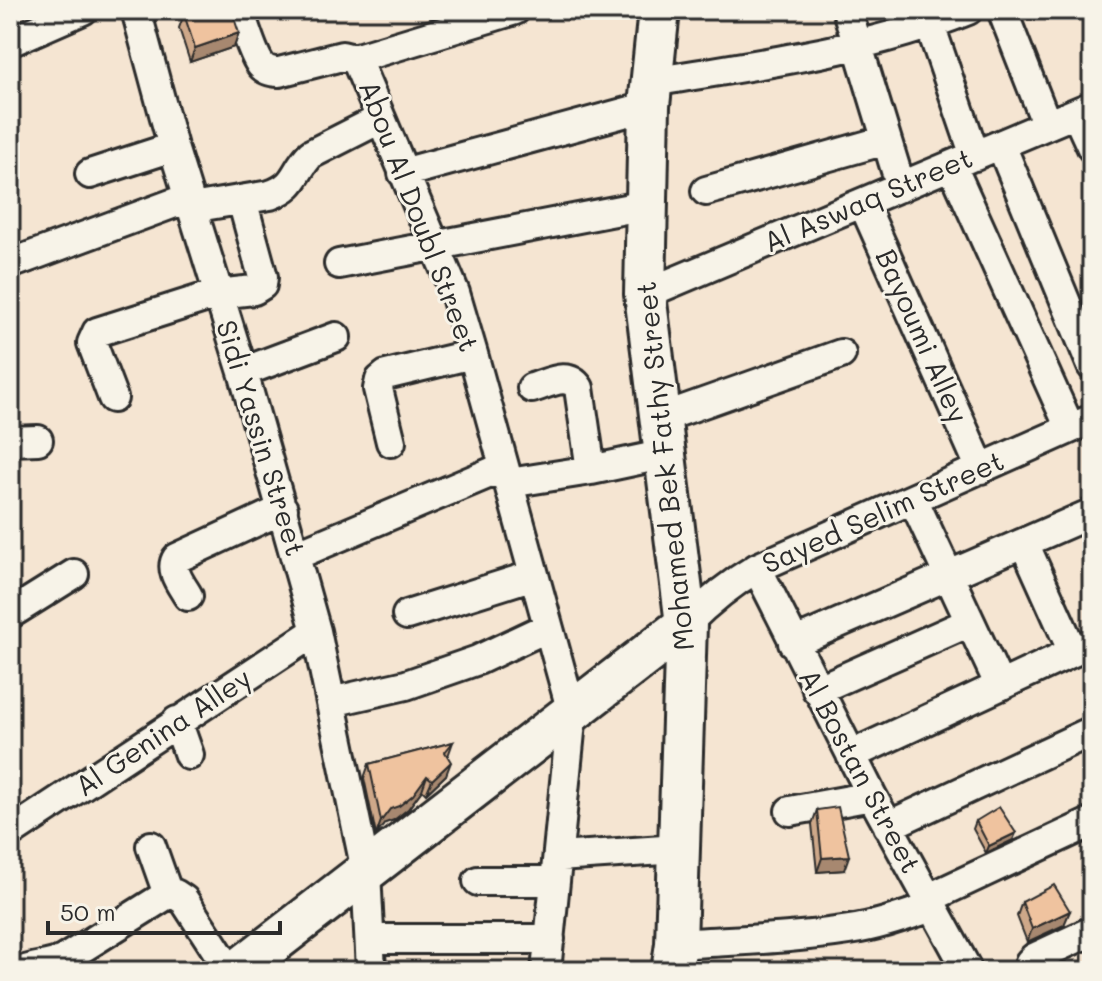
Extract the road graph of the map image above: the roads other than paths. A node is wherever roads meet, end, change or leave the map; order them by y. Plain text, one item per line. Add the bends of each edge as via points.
1 (83, 10) edge
2 (136, 10) edge
3 (239, 10) edge
4 (515, 10) edge
5 (659, 10) edge
6 (847, 10) edge
7 (968, 10) edge
8 (1002, 10) edge
9 (52, 16) edge
10 (930, 25) junction
11 (10, 42) edge
12 (858, 45) junction
13 (354, 59) junction
14 (650, 94) junction
15 (1084, 109) edge
16 (380, 119) junction
17 (1047, 125) junction
18 (886, 140) junction
19 (173, 147) junction
20 (1092, 148) edge
21 (976, 156) junction
22 (403, 173) junction
23 (90, 174) dead end
24 (901, 187) junction
25 (706, 191) dead end
26 (242, 200) junction
27 (190, 203) junction
28 (863, 203) junction
29 (646, 205) junction
30 (434, 244) junction
31 (10, 264) edge
32 (339, 264) dead end
33 (217, 294) junction
34 (645, 294) junction
35 (336, 337) dead end
36 (473, 354) junction
37 (841, 354) dead end
38 (1092, 366) edge
39 (243, 372) junction
40 (532, 388) dead end
41 (113, 398) dead end
42 (1081, 424) edge
43 (663, 436) junction
44 (391, 442) dead end
45 (981, 469) junction
46 (591, 470) junction
47 (507, 475) junction
48 (913, 499) junction
49 (283, 509) junction
50 (1090, 521) edge
51 (1024, 543) junction
52 (296, 555) junction
53 (757, 568) junction
54 (74, 574) dead end
55 (534, 575) junction
56 (948, 576) junction
57 (188, 596) dead end
58 (10, 614) edge
59 (407, 615) dead end
60 (970, 622) junction
61 (686, 624) junction
62 (548, 627) junction
63 (316, 631) junction
64 (793, 643) junction
65 (1083, 648) edge
66 (1000, 686) junction
67 (817, 690) junction
68 (331, 702) junction
69 (572, 712) junction
70 (177, 721) junction
71 (1092, 731) edge
72 (189, 755) dead end
73 (851, 755) junction
74 (872, 796) junction
75 (790, 811) dead end
76 (1092, 822) edge
77 (888, 826) junction
78 (10, 833) edge
79 (151, 846) dead end
80 (679, 849) junction
81 (556, 869) junction
82 (366, 871) junction
83 (478, 881) dead end
84 (168, 894) junction
85 (930, 903) junction
86 (1092, 931) edge
87 (371, 939) junction
88 (550, 939) junction
89 (674, 957) edge
90 (22, 971) edge
91 (230, 971) edge
92 (237, 971) edge
93 (371, 971) edge
94 (546, 971) edge
95 (968, 971) edge
96 (1030, 971) edge

1 - 9 street
2 - 19 street, Sidi Yassin Street
3 - 13 street, Abou Al Doubl Street via 257,58 269,71 342,56
4 - 13 street
5 - 14 street, Mohamed Bek Fathy Street
6 - 12 street
7 - 10 street
8 - 17 street
9 - 11 street
10 - 12 street
10 - 21 street
12 - 14 street
12 - 18 street
13 - 16 street, Abou Al Doubl Street
14 - 22 street
14 - 29 street, Mohamed Bek Fathy Street
15 - 17 street, Al Aswaq Street
15 - 20 street
16 - 22 street, Abou Al Doubl Street
16 - 26 street via 311,154 282,191
17 - 21 street, Al Aswaq Street
18 - 24 street
18 - 25 street
19 - 23 street
19 - 27 street, Sidi Yassin Street
21 - 24 street, Al Aswaq Street
21 - 38 street
21 - 42 street
22 - 30 street, Abou Al Doubl Street
24 - 28 street, Al Aswaq Street
26 - 27 street
26 - 33 street via 263,277 275,283
27 - 31 street
27 - 33 street, Sidi Yassin Street
28 - 34 street, Al Aswaq Street
28 - 45 street, Bayoumi Alley
29 - 30 street
29 - 34 street, Mohamed Bek Fathy Street
30 - 32 street
30 - 36 street, Abou Al Doubl Street
33 - 39 street, Sidi Yassin Street
33 - 41 street via 97,332 92,343
34 - 43 street, Mohamed Bek Fathy Street
35 - 39 street
36 - 44 street via 380,380
36 - 47 street, Abou Al Doubl Street
37 - 43 street
39 - 49 street, Sidi Yassin Street
40 - 46 street via 566,378 576,383
42 - 45 street, Sayed Selim Street
43 - 46 street
43 - 61 street, Mohamed Bek Fathy Street
45 - 48 street, Sayed Selim Street
46 - 47 street
47 - 52 street
47 - 55 street, Abou Al Doubl Street
48 - 53 street, Sayed Selim Street
48 - 56 street
49 - 52 street, Sidi Yassin Street
49 - 57 street via 177,558 173,569
50 - 51 street
51 - 56 street
51 - 65 street
52 - 63 street, Sidi Yassin Street
53 - 61 street, Sayed Selim Street
53 - 64 street, Al Bostan Street
54 - 58 street
55 - 59 street
55 - 62 street, Abou Al Doubl Street
56 - 60 street
56 - 64 street
60 - 66 street
60 - 67 street
61 - 69 street
61 - 80 street, Mohamed Bek Fathy Street
62 - 68 street via 478,660 406,685
62 - 69 street, Abou Al Doubl Street
63 - 68 street, Sidi Yassin Street
63 - 70 street, Al Genina Alley
64 - 67 street, Al Bostan Street
65 - 66 street
66 - 73 street
67 - 73 street, Al Bostan Street
68 - 82 street, Sidi Yassin Street
69 - 81 street
69 - 82 street
70 - 72 street
70 - 78 street, Al Genina Alley
71 - 77 street
73 - 74 street, Al Bostan Street
74 - 75 street
74 - 77 street, Al Bostan Street
76 - 85 street
77 - 85 street, Al Bostan Street
79 - 84 street
80 - 81 street
80 - 89 street, Mohamed Bek Fathy Street
81 - 83 street
81 - 88 street
82 - 87 street, Sidi Yassin Street
82 - 92 street
84 - 90 street via 63,960
84 - 91 street via 184,900
85 - 89 street via 851,930
85 - 95 street, Al Bostan Street
86 - 96 street via 1034,958
87 - 88 street
87 - 93 street, Sidi Yassin Street
88 - 94 street

